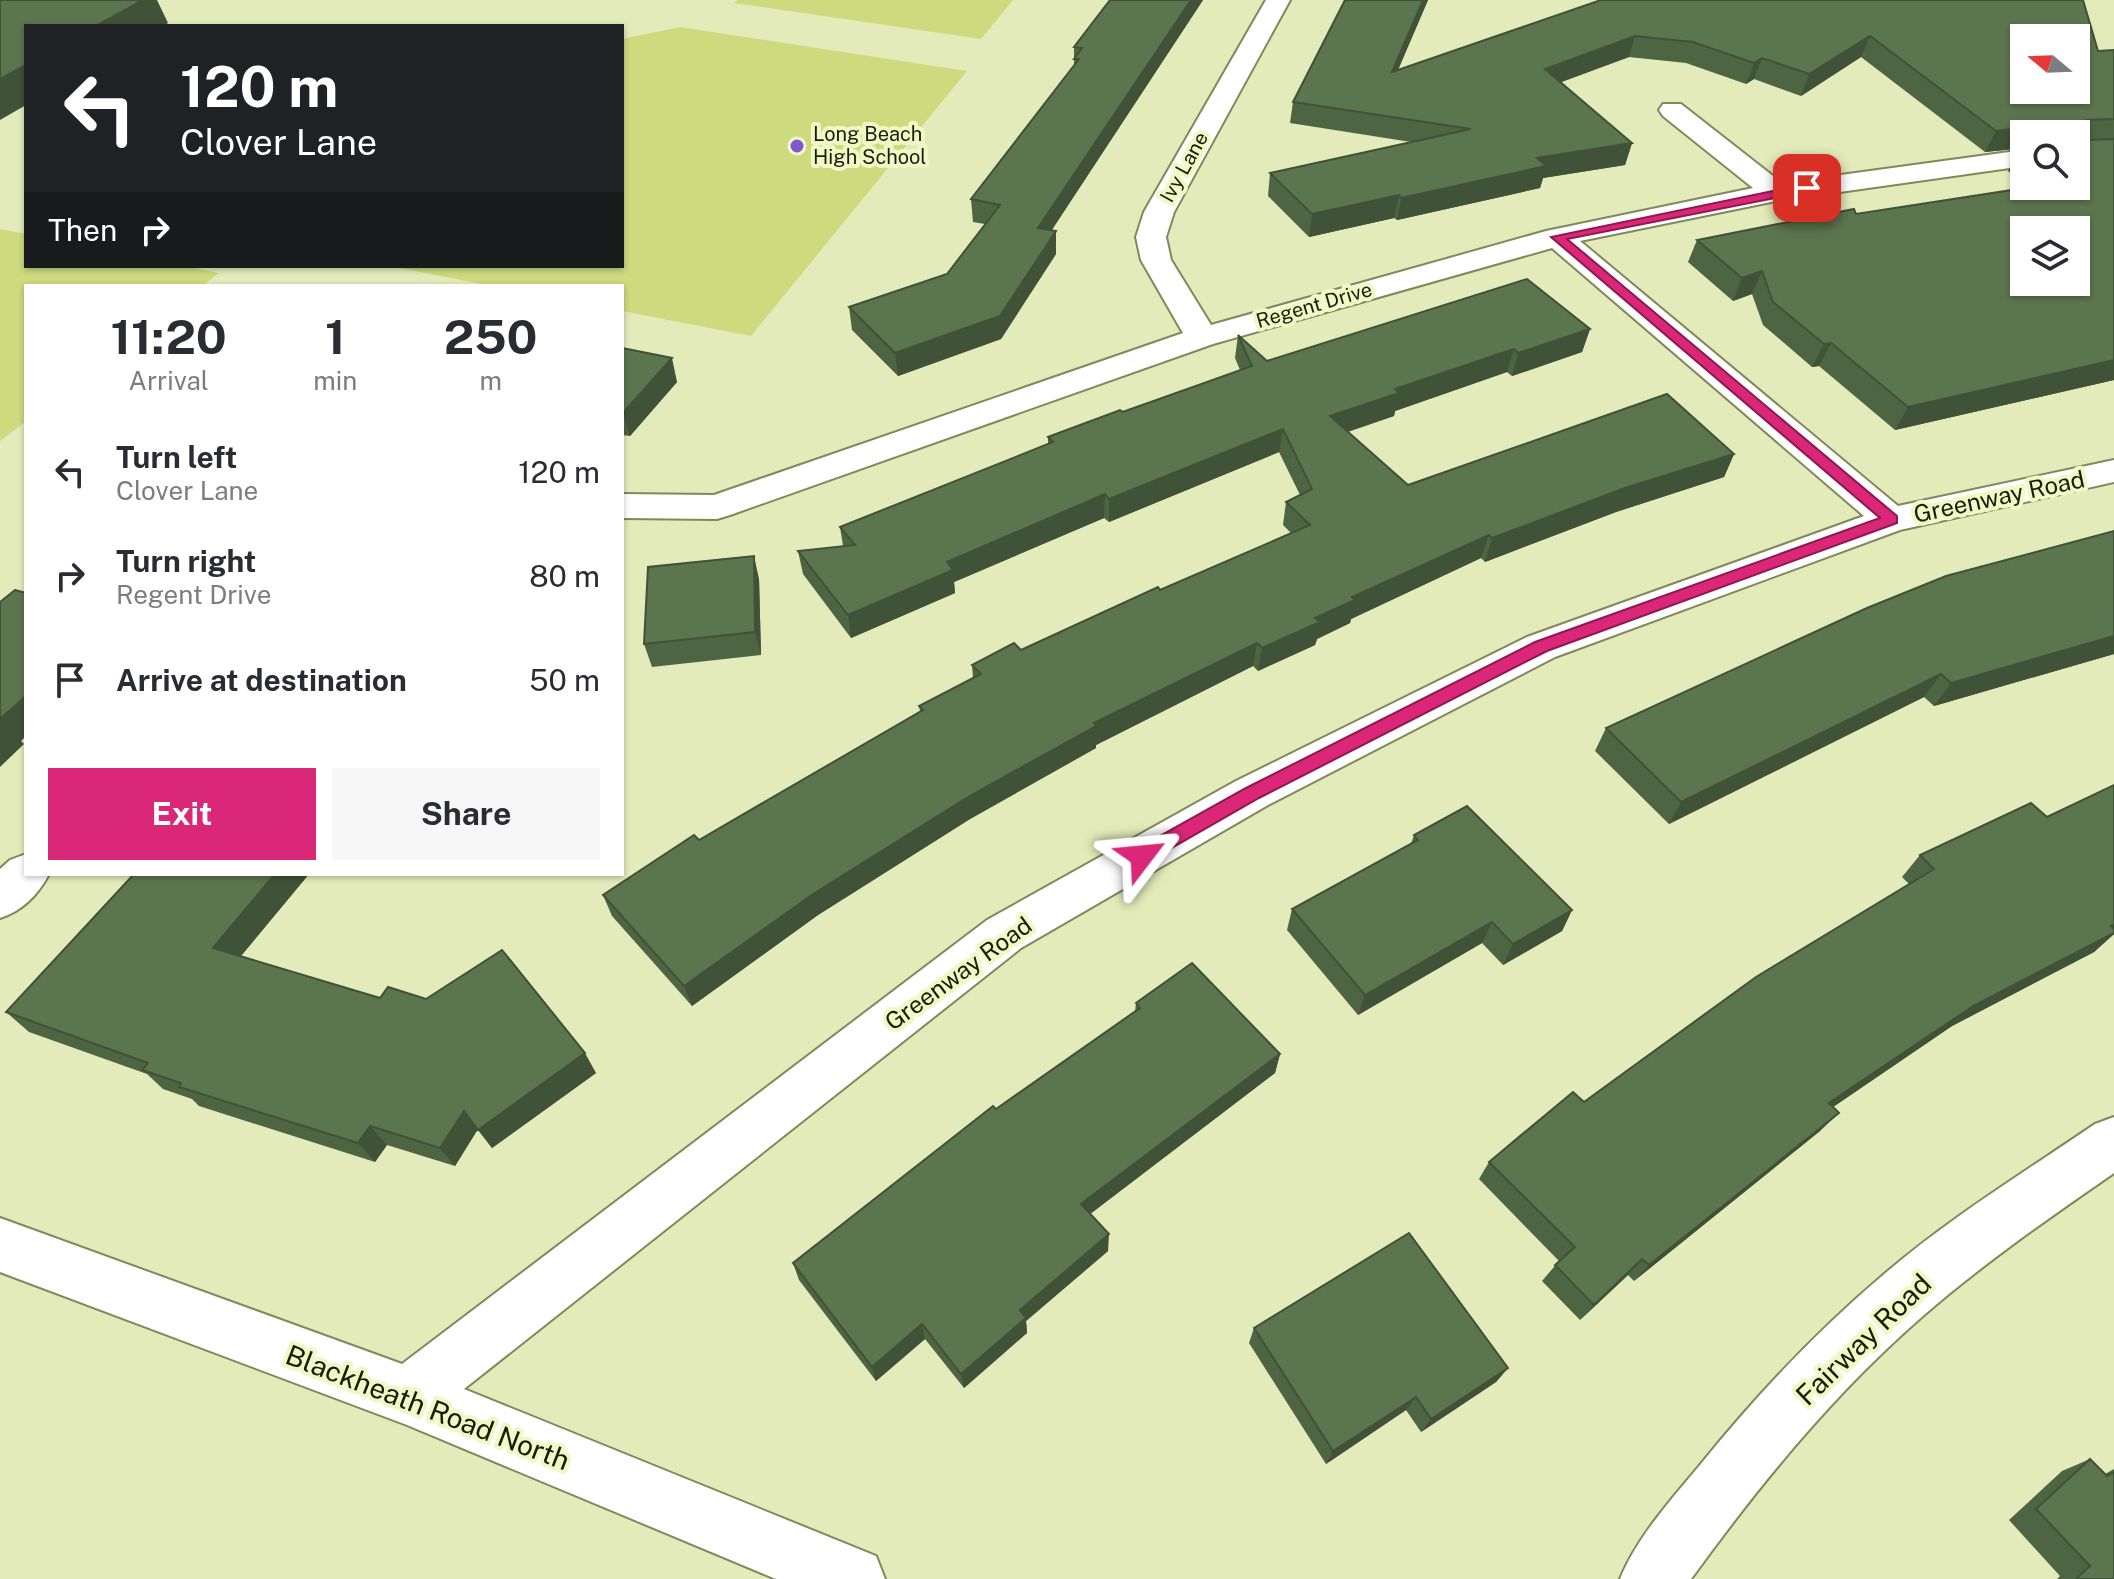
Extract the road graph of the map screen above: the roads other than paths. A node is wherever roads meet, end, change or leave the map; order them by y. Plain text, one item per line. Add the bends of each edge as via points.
1 (1278, 0) edge
2 (1672, 110) dead end
3 (2010, 160) edge
4 (1776, 192) junction
5 (1557, 237) junction
6 (1202, 337) junction
7 (2114, 471) edge
8 (624, 506) edge
9 (1891, 520) junction
10 (24, 875) edge
11 (0, 899) edge
12 (2114, 1142) edge
13 (0, 1245) edge
14 (408, 1396) junction
15 (853, 1579) edge
16 (1652, 1579) edge

1 - 6 street, Ivy Lane via 1159,212 1151,237 1156,260
2 - 4 street
3 - 4 street, Regent Drive
4 - 5 street, Regent Drive
5 - 6 street, Regent Drive
5 - 9 street
6 - 8 street, Regent Drive via 717,507
7 - 9 street, Greenway Road
9 - 14 street, Greenway Road via 1541,647 1252,793 1004,934
10 - 11 street
12 - 16 street, Fairway Road via 1978,1235 1900,1298 1770,1430
13 - 14 street, Blackheath Road North
14 - 15 street, Blackheath Road North

